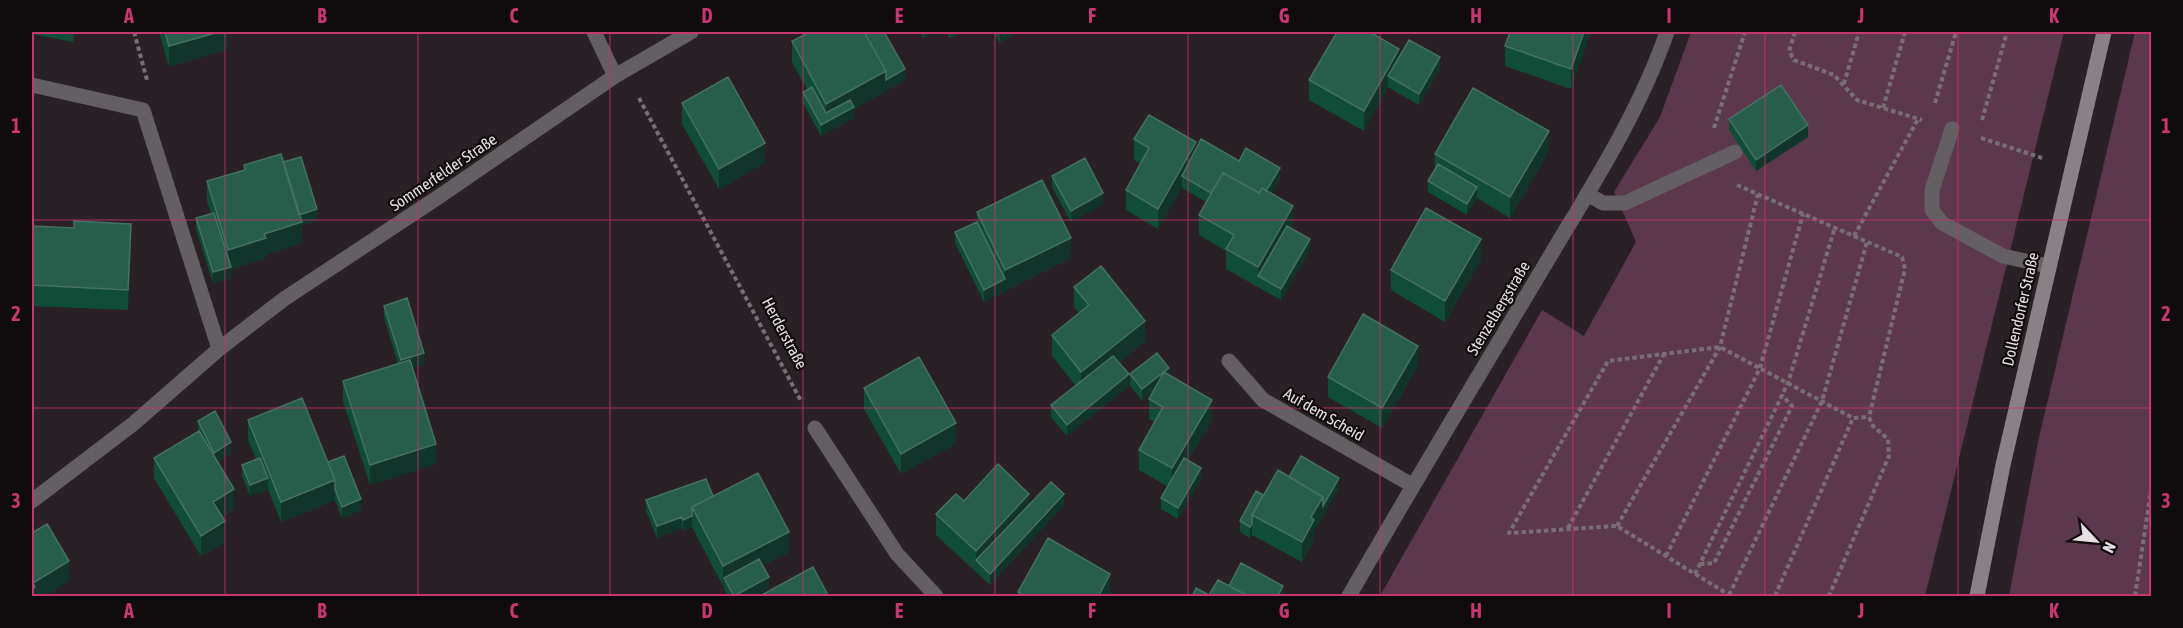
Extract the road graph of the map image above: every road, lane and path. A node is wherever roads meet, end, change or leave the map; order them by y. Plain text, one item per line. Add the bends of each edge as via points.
1 (134, 32) edge
2 (594, 32) edge
3 (691, 32) edge
4 (1667, 32) edge
5 (1744, 32) edge
6 (1795, 32) edge
7 (1859, 32) edge
8 (1905, 32) edge
9 (1956, 32) edge
10 (2007, 32) edge
11 (2104, 32) edge
12 (620, 73) junction
13 (32, 85) edge
14 (1844, 85) junction
15 (1883, 108) junction
16 (142, 110) junction
17 (1918, 119) junction
18 (1929, 122) junction
19 (1952, 129) junction
20 (1977, 137) junction
21 (1735, 152) dead end
22 (2072, 167) junction
23 (1701, 169) junction
24 (1587, 194) junction
25 (1758, 194) junction
26 (1803, 214) junction
27 (1835, 227) junction
28 (1854, 236) junction
29 (1868, 242) junction
30 (2048, 266) junction
31 (1720, 347) junction
32 (219, 349) junction
33 (1664, 354) junction
34 (1229, 361) dead end
35 (1760, 368) junction
36 (1788, 383) junction
37 (1782, 394) junction
38 (1822, 401) junction
39 (1869, 417) junction
40 (1853, 418) junction
41 (815, 428) joint
42 (2151, 484) edge
43 (1412, 485) junction
44 (32, 501) edge
45 (1617, 526) junction
46 (1567, 528) junction
47 (1666, 556) junction
48 (1700, 564) junction
49 (1695, 574) junction
50 (1730, 596) edge
51 (936, 597) edge
52 (1349, 597) edge
53 (1774, 597) edge
54 (1829, 597) edge
55 (1977, 597) edge
56 (2136, 597) edge

1 - 16 path via 149,86
2 - 12 street
3 - 12 street, Sommerfelder Straße
4 - 24 street, Stenzelbergstraße via 1610,155
5 - 23 path
6 - 14 path via 1789,51 1794,60 1834,75
7 - 14 path
8 - 15 path
9 - 18 path
10 - 20 path
11 - 22 main road, Dollendorfer Straße
12 - 32 street, Sommerfelder Straße via 284,299
12 - 41 path, Herderstraße
13 - 16 street
14 - 15 path via 1857,100
15 - 17 path
16 - 32 street
17 - 18 path
17 - 28 path
18 - 19 path
19 - 20 path
19 - 30 street via 1932,190 1932,210 1942,223 2003,256
20 - 22 path
21 - 23 street
22 - 30 main road, Dollendorfer Straße
23 - 24 street via 1625,203 1603,203
23 - 25 path
24 - 43 street, Stenzelbergstraße
25 - 26 path
25 - 31 path
26 - 27 path
26 - 35 path
27 - 28 path
27 - 36 path
28 - 29 path
29 - 38 path
29 - 39 path via 1902,257 1905,269
30 - 55 main road, Dollendorfer Straße
31 - 33 path
31 - 35 path
31 - 45 path
32 - 44 street, Sommerfelder Straße via 133,424
33 - 46 path
33 - 46 path via 1608,361 1509,533
34 - 43 street, Auf dem Scheid via 1263,400
35 - 36 path
35 - 47 path
36 - 37 path
36 - 38 path
37 - 48 path
37 - 48 path via 1792,406 1714,563
38 - 40 path
38 - 50 path
39 - 40 path
39 - 54 path via 1888,439 1890,456
40 - 53 path
41 - 51 street via 897,554
42 - 56 path
43 - 52 street, Stenzelbergstraße
45 - 46 path
45 - 47 path
47 - 49 path
48 - 49 path
49 - 50 path

